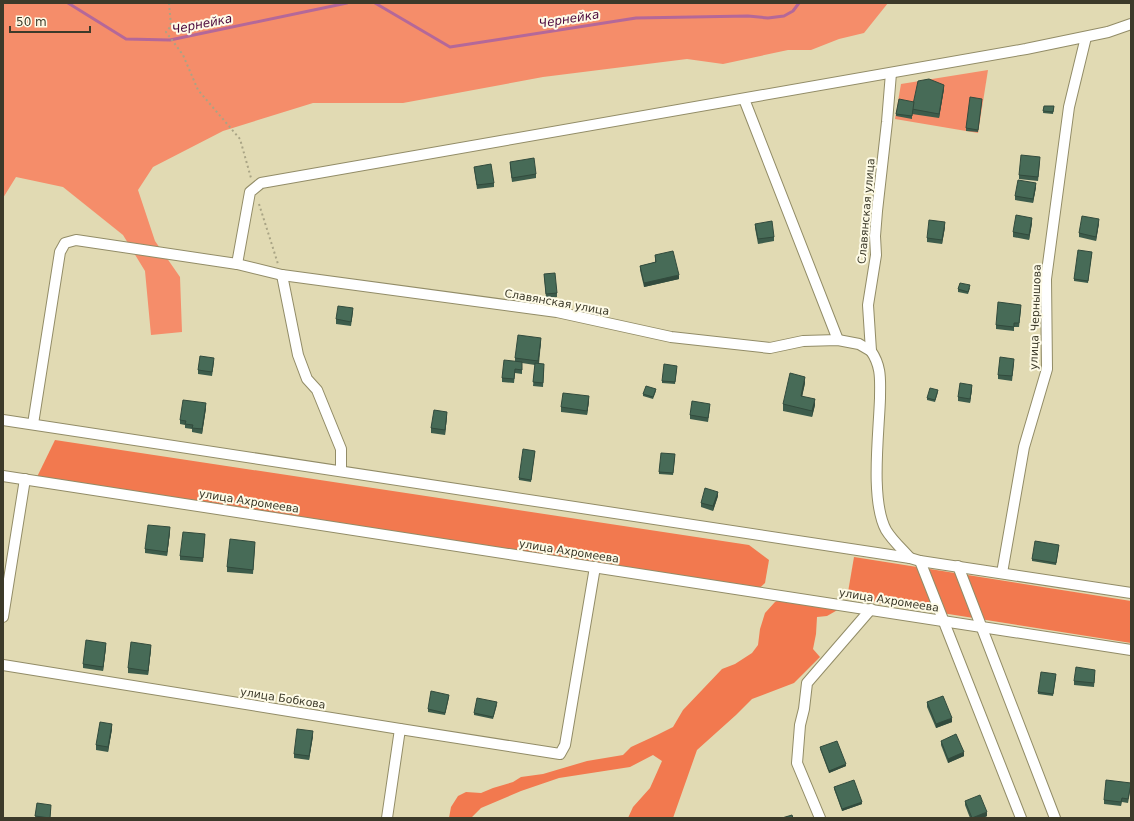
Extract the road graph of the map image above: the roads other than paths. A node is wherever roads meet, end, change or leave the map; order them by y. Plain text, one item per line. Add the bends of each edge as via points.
1 (1131, 24) edge
2 (1086, 36) junction
3 (891, 73) junction
4 (744, 99) junction
5 (237, 264) junction
6 (282, 275) junction
7 (838, 340) junction
8 (871, 351) junction
9 (3, 420) edge
10 (33, 424) junction
11 (341, 471) junction
12 (3, 476) edge
13 (25, 479) junction
14 (915, 559) junction
15 (958, 566) junction
16 (595, 567) junction
17 (1002, 573) junction
18 (1131, 593) edge
19 (871, 609) junction
20 (3, 617) edge
21 (944, 621) junction
22 (981, 626) junction
23 (1131, 650) edge
24 (3, 665) edge
25 (400, 729) junction
26 (387, 818) edge
27 (820, 818) edge
28 (1021, 818) edge
29 (1055, 818) edge

1 - 2 street
2 - 3 street
2 - 17 street, улица Чернышова via 1069,107 1046,279 1047,368 1024,447
3 - 4 street
3 - 8 street, Славянская улица via 877,211 876,255 868,305
4 - 5 street via 261,183 250,192
4 - 7 street
5 - 6 street, Славянская улица
5 - 10 street, Славянская улица via 76,240 65,243 60,252
6 - 7 street, Славянская улица via 558,312 671,337 770,348 803,341
6 - 11 street via 298,355 307,379 317,390 341,448
7 - 8 street, Славянская улица via 860,344
8 - 14 street, Славянская улица via 880,374 878,505 886,528 896,543
9 - 10 street
10 - 11 street
11 - 14 street
12 - 13 street, улица Ахромеева
13 - 16 street, улица Ахромеева
13 - 20 street
14 - 15 street
14 - 21 street
15 - 17 street
15 - 22 street
16 - 19 street, улица Ахромеева
16 - 25 street, улица Бобкова via 565,745 560,754
17 - 18 street
19 - 21 street, улица Ахромеева
19 - 27 street via 807,683 797,763
21 - 22 street, улица Ахромеева
21 - 28 street
22 - 23 street, улица Ахромеева
22 - 29 street
24 - 25 street, улица Бобкова
25 - 26 street

